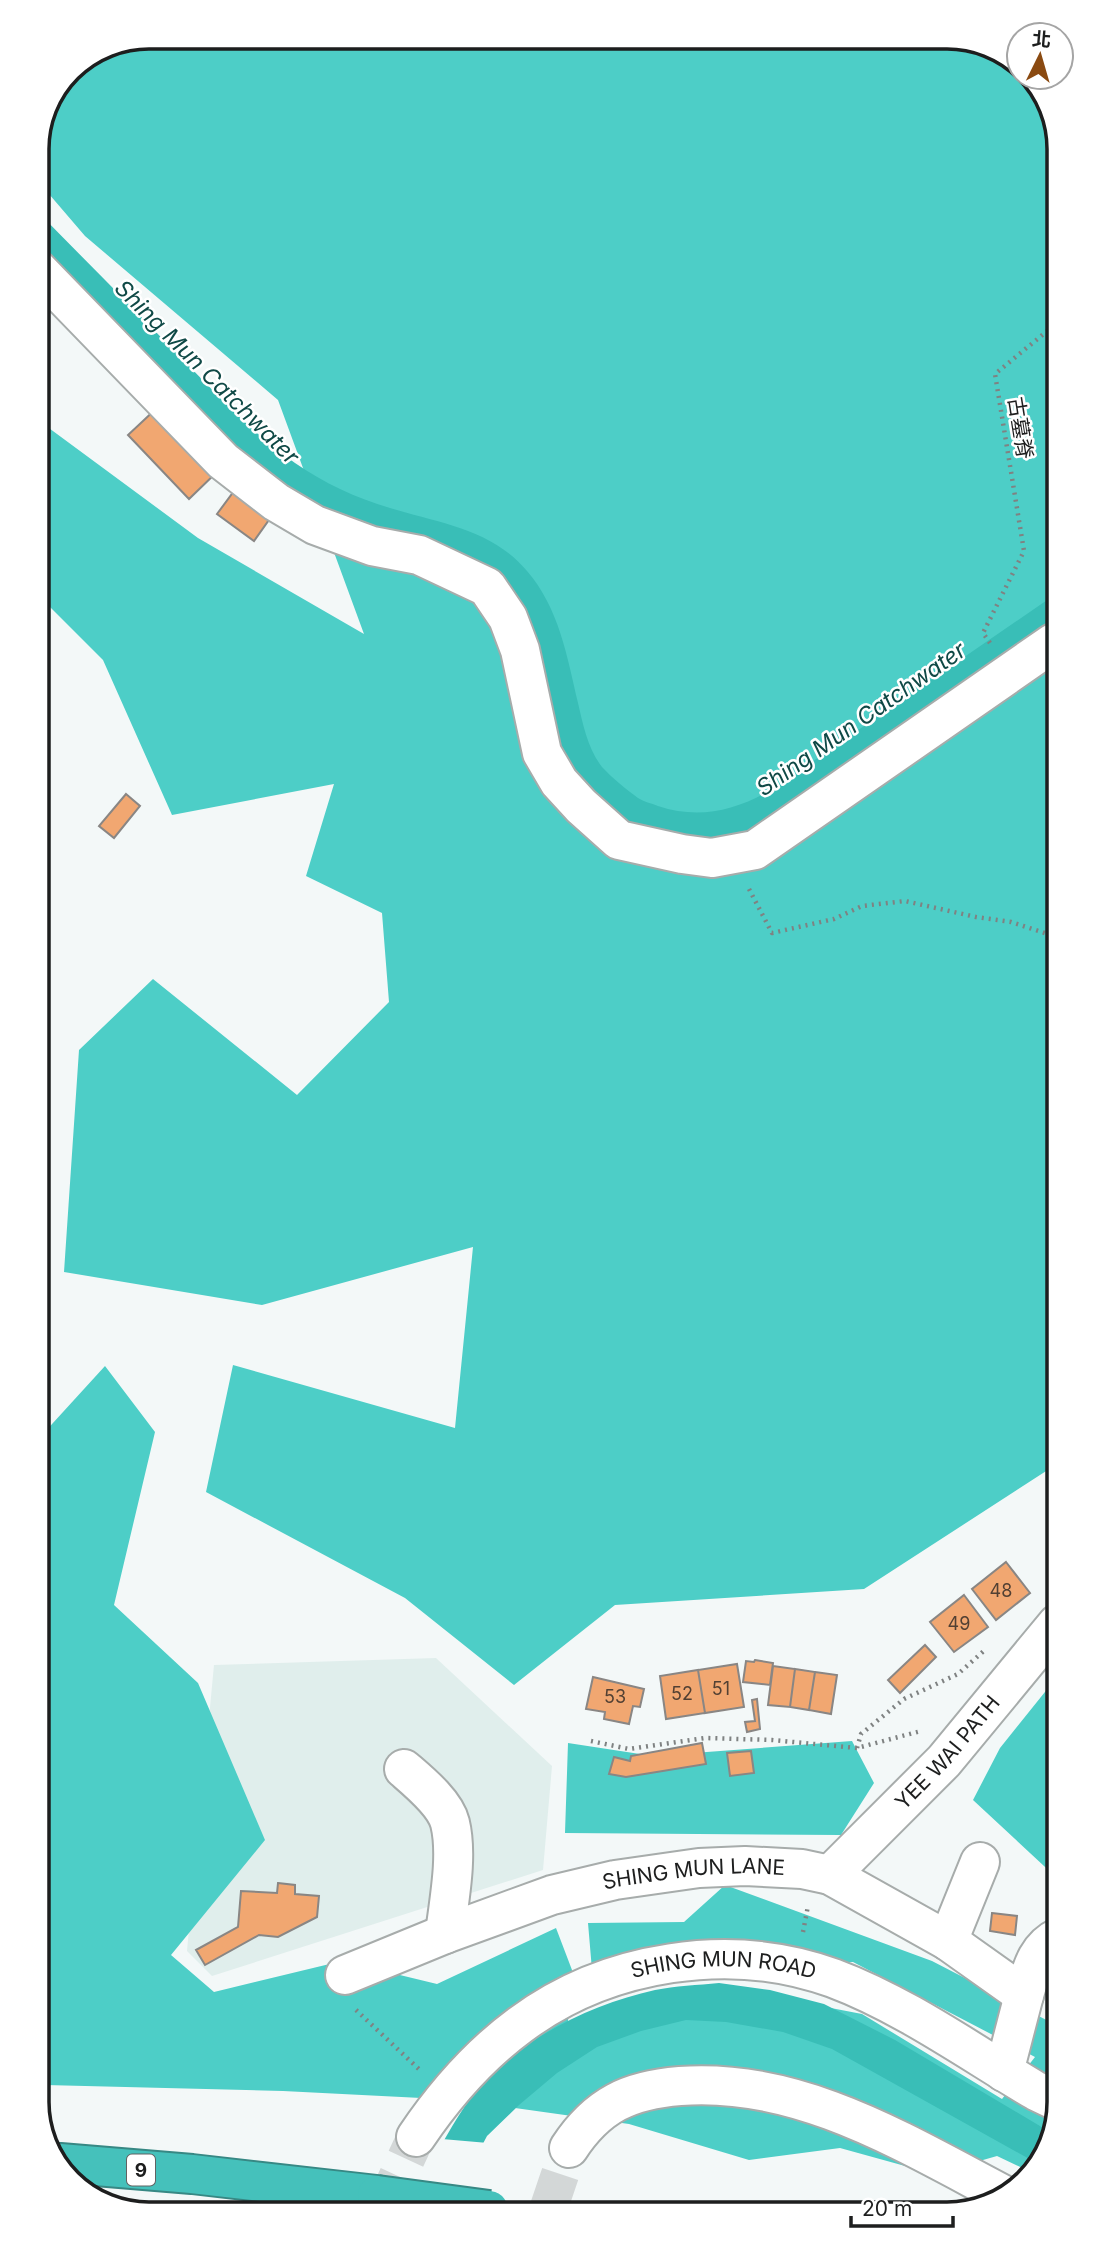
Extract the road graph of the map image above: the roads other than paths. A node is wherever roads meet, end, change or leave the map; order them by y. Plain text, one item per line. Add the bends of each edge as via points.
1 (49, 281) edge
2 (1047, 647) edge
3 (1047, 1636) edge
4 (404, 1769) dead end
5 (980, 1862) dead end
6 (820, 1884) junction
7 (445, 1934) junction
8 (948, 1941) junction
9 (1047, 1944) edge
10 (351, 1993) road end
11 (1024, 1995) junction
12 (1004, 2072) junction
13 (1047, 2095) edge
14 (416, 2137) tunnel mouth
15 (569, 2148) tunnel mouth
16 (71, 2164) edge
17 (995, 2189) edge
18 (432, 2202) edge

1 - 2 street via 223,461 276,502 315,525 372,546 419,555 487,587 508,618 520,650 542,753 559,782 619,840 712,858 755,850
3 - 6 street, YEE WAI PATH via 944,1761
4 - 7 street via 431,1793 450,1822 453,1865
5 - 8 street
6 - 7 street, SHING MUN LANE via 802,1870 699,1868 552,1895
6 - 8 street, SHING MUN LANE
7 - 10 street, SHING MUN LANE
8 - 11 street, SHING MUN LANE
9 - 11 street via 1038,1955
11 - 12 street
12 - 13 street, SHING MUN ROAD
12 - 14 street, SHING MUN ROAD via 869,1993 801,1968 738,1959 674,1963 608,1979 521,2024 454,2085
15 - 17 street via 585,2126 623,2098 661,2088 716,2085 824,2108
16 - 18 highway, 9, bridge

